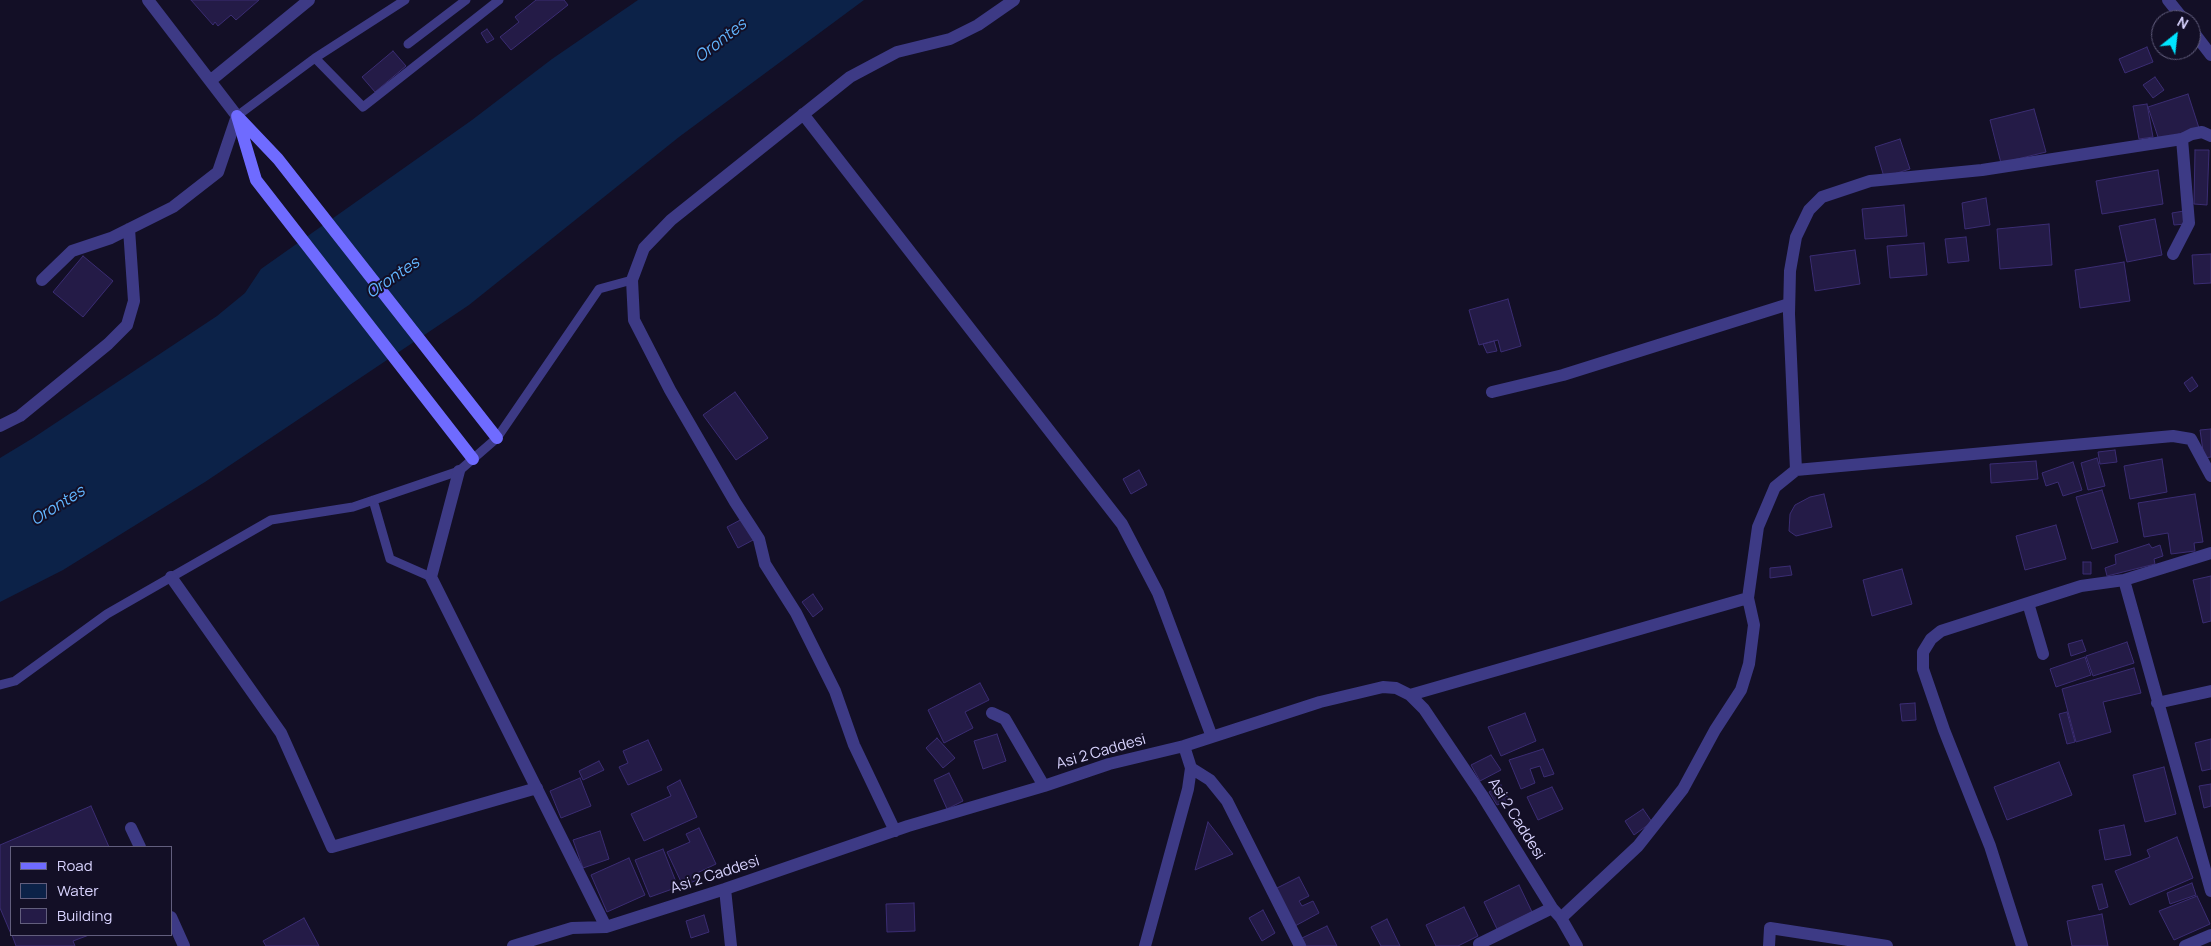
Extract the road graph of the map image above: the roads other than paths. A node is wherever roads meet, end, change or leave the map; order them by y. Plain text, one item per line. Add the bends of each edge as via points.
1 (148, 0) edge
2 (309, 0) edge
3 (405, 0) edge
4 (466, 0) edge
5 (499, 0) edge
6 (1014, 0) edge
7 (2168, 0) edge
8 (2176, 10) edge
9 (2201, 42) edge
10 (408, 44) dead end
11 (2211, 54) edge
12 (315, 58) junction
13 (210, 81) junction
14 (803, 114) junction
15 (237, 116) junction
16 (2211, 136) edge
17 (2182, 139) junction
18 (129, 229) junction
19 (2173, 254) dead end
20 (42, 280) dead end
21 (632, 280) junction
22 (1790, 304) junction
23 (1492, 392) dead end
24 (0, 426) edge
25 (497, 438) junction
26 (473, 459) junction
27 (1796, 470) junction
28 (459, 471) junction
29 (2211, 476) edge
30 (373, 500) junction
31 (2211, 553) edge
32 (171, 577) junction
33 (431, 577) junction
34 (2124, 580) junction
35 (1748, 598) junction
36 (2028, 603) junction
37 (2043, 654) dead end
38 (0, 685) edge
39 (2211, 692) edge
40 (1410, 695) junction
41 (2157, 703) junction
42 (992, 713) dead end
43 (1212, 737) junction
44 (1184, 746) junction
45 (1191, 768) junction
46 (1044, 786) junction
47 (537, 788) junction
48 (131, 828) dead end
49 (894, 831) junction
50 (140, 846) edge
51 (725, 889) junction
52 (2211, 891) edge
53 (1557, 913) junction
54 (172, 919) edge
55 (606, 927) junction
56 (2211, 935) edge
57 (534, 943) edge
58 (1480, 944) dead end
59 (184, 946) edge
60 (513, 946) edge
61 (732, 946) edge
62 (1145, 946) edge
63 (1300, 946) edge
64 (1577, 946) edge
65 (1769, 946) edge
66 (1887, 946) edge
67 (2022, 946) edge
68 (2185, 946) edge

1 - 13 street
2 - 13 street
3 - 12 lane
4 - 10 lane
5 - 12 lane via 364,107
6 - 14 street via 978,25 950,39 897,52 850,77
7 - 8 street
9 - 11 street
12 - 15 lane
13 - 15 street
14 - 21 street via 670,220 644,248
14 - 43 street via 1122,524 1158,593
15 - 18 street via 218,172 173,207
15 - 25 street via 278,159
15 - 26 street via 256,180
16 - 17 street via 2202,132
17 - 19 street via 2189,223
17 - 22 street via 1982,170 1870,181 1822,197 1809,210 1796,237 1790,271
18 - 20 street via 72,251
18 - 24 street via 134,301 127,325 20,416
21 - 25 lane via 599,289
21 - 49 street via 634,320 670,390 759,539 765,564 796,613 834,691 854,745
22 - 23 street via 1563,375
22 - 27 street
25 - 26 lane
26 - 28 lane
27 - 29 street via 2173,436 2191,439
27 - 35 street via 1775,487 1758,527
28 - 30 lane
28 - 33 street
30 - 32 lane via 353,507 271,520
30 - 33 lane via 390,559
31 - 34 street
32 - 38 lane via 107,614 15,681
32 - 47 street via 281,734 332,847
33 - 47 street
34 - 36 street via 2081,586
34 - 41 street
35 - 40 street
35 - 53 street via 1754,625 1749,664 1741,690 1682,789 1638,846
36 - 37 street
36 - 67 street via 1941,631 1931,639 1924,652 1923,669 1990,846
39 - 41 street
40 - 43 street, Asi 2 Caddesi via 1396,688 1383,687 1320,702
40 - 53 street, Asi 2 Caddesi via 1424,709 1482,795
41 - 52 street
42 - 46 street via 1005,719
43 - 44 street, Asi 2 Caddesi
44 - 45 street
44 - 46 street, Asi 2 Caddesi via 1109,764
45 - 62 street via 1183,810
45 - 63 street via 1210,780 1227,801
46 - 49 street, Asi 2 Caddesi
47 - 55 street
48 - 50 street
49 - 51 street, Asi 2 Caddesi
51 - 55 street, Asi 2 Caddesi
51 - 61 street
53 - 58 street
53 - 64 street, Asi 2 Caddesi
54 - 59 street
55 - 57 street, Asi 2 Caddesi via 572,928
56 - 68 street
57 - 60 street, Asi 2 Caddesi
65 - 66 street via 1770,928

